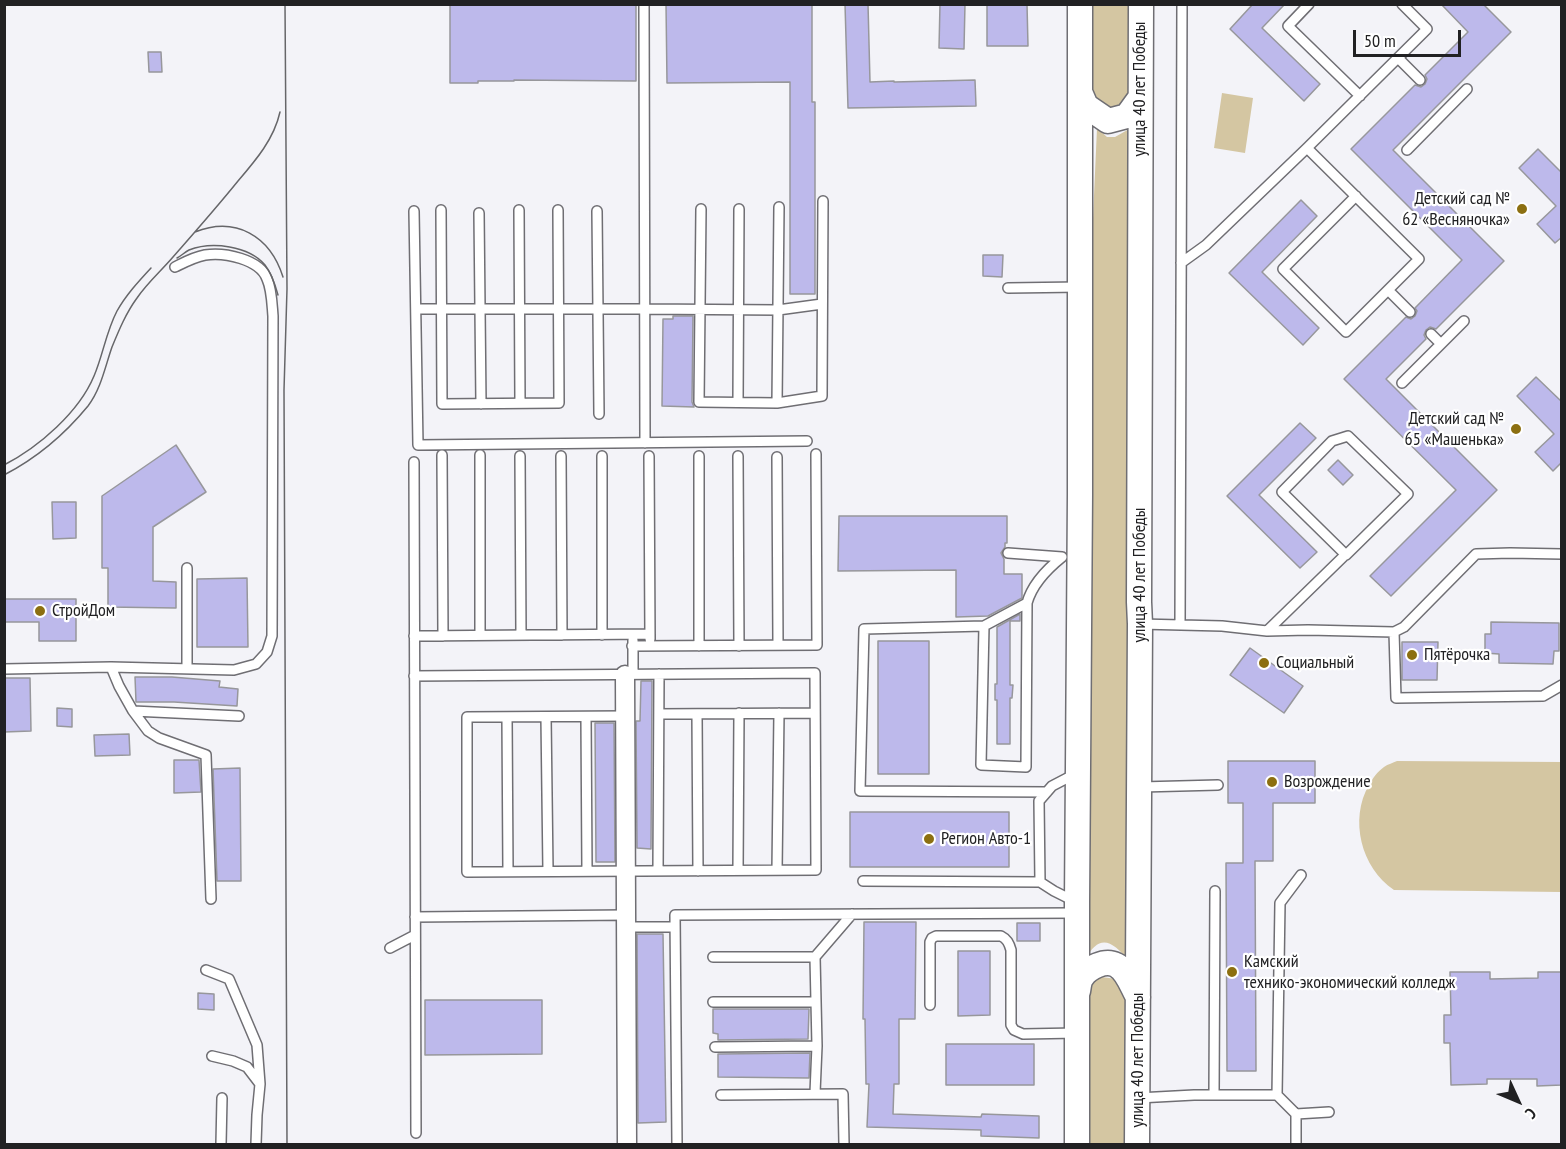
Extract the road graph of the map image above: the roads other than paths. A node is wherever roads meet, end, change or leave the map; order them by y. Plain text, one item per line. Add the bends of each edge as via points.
1 (644, 4) edge
2 (1080, 4) edge
3 (1141, 4) edge
4 (1182, 4) edge
5 (1309, 4) edge
6 (1402, 4) edge
7 (1398, 58) junction
8 (1420, 80) dead end
9 (1467, 89) dead end
10 (1080, 92) junction
11 (1360, 96) junction
12 (1140, 98) junction
13 (1307, 148) junction
14 (1407, 150) dead end
15 (1356, 196) junction
16 (823, 201) dead end
17 (779, 207) dead end
18 (701, 209) dead end
19 (740, 209) dead end
20 (441, 210) dead end
21 (519, 210) dead end
22 (558, 210) dead end
23 (414, 211) dead end
24 (597, 211) dead end
25 (479, 213) dead end
26 (1181, 263) junction
27 (175, 267) dead end
28 (1080, 287) junction
29 (1008, 288) dead end
30 (1388, 290) junction
31 (822, 304) junction
32 (416, 309) junction
33 (441, 309) junction
34 (480, 309) junction
35 (519, 309) junction
36 (558, 309) junction
37 (598, 309) junction
38 (644, 309) junction
39 (700, 310) junction
40 (739, 310) junction
41 (778, 310) junction
42 (1410, 312) dead end
43 (1464, 321) dead end
44 (1431, 334) dead end
45 (1441, 344) junction
46 (1402, 383) dead end
47 (738, 402) junction
48 (520, 403) junction
49 (777, 403) junction
50 (481, 404) junction
51 (599, 414) dead end
52 (807, 441) dead end
53 (645, 443) junction
54 (816, 454) dead end
55 (442, 455) dead end
56 (480, 455) dead end
57 (520, 456) dead end
58 (561, 456) dead end
59 (602, 456) dead end
60 (649, 456) dead end
61 (699, 456) dead end
62 (738, 456) dead end
63 (777, 457) dead end
64 (414, 462) dead end
65 (1008, 553) dead end
66 (1562, 554) edge
67 (1346, 555) junction
68 (1071, 558) junction
69 (187, 568) dead end
70 (1027, 603) junction
71 (1140, 624) junction
72 (1180, 625) junction
73 (984, 626) junction
74 (1267, 632) junction
75 (1394, 632) junction
76 (602, 634) junction
77 (633, 634) junction
78 (650, 634) junction
79 (480, 635) junction
80 (521, 635) junction
81 (562, 635) junction
82 (414, 636) junction
83 (443, 636) junction
84 (778, 645) junction
85 (633, 646) junction
86 (650, 646) junction
87 (699, 646) junction
88 (739, 646) junction
89 (111, 667) junction
90 (4, 669) edge
91 (187, 669) junction
92 (659, 674) junction
93 (629, 675) junction
94 (414, 676) junction
95 (1562, 685) edge
96 (133, 711) junction
97 (739, 713) junction
98 (779, 713) junction
99 (815, 713) junction
100 (659, 714) junction
101 (697, 714) junction
102 (239, 716) dead end
103 (625, 716) junction
104 (507, 717) junction
105 (546, 717) junction
106 (586, 717) junction
107 (1078, 773) junction
108 (1218, 785) dead end
109 (1138, 787) junction
110 (1047, 792) junction
111 (738, 870) junction
112 (777, 870) junction
113 (548, 871) junction
114 (587, 871) junction
115 (626, 871) junction
116 (658, 871) junction
117 (699, 871) junction
118 (508, 872) junction
119 (1301, 875) dead end
120 (863, 881) dead end
121 (1040, 882) junction
122 (1215, 891) dead end
123 (211, 899) dead end
124 (1077, 908) junction
125 (852, 914) junction
126 (415, 917) junction
127 (626, 921) junction
128 (675, 927) junction
129 (415, 935) junction
130 (390, 948) dead end
131 (713, 957) dead end
132 (815, 957) junction
133 (206, 970) dead end
134 (1138, 997) junction
135 (713, 1002) dead end
136 (815, 1002) junction
137 (1077, 1002) junction
138 (930, 1005) dead end
139 (1077, 1033) junction
140 (817, 1046) junction
141 (715, 1047) dead end
142 (212, 1056) dead end
143 (260, 1084) junction
144 (815, 1093) junction
145 (720, 1095) dead end
146 (1214, 1095) junction
147 (1277, 1095) junction
148 (222, 1098) dead end
149 (1137, 1098) junction
150 (1329, 1112) dead end
151 (1296, 1114) junction
152 (416, 1133) dead end
153 (221, 1144) edge
154 (256, 1144) edge
155 (627, 1144) edge
156 (677, 1144) edge
157 (844, 1144) edge
158 (1077, 1144) edge
159 (1137, 1144) edge
160 (1296, 1144) edge

1 - 38 lane
2 - 10 street
3 - 12 street, улица 40 лет Победы
4 - 26 lane
5 - 11 lane via 1288,26
6 - 7 lane via 1427,29
7 - 8 lane
7 - 11 lane
9 - 14 lane via 1445,105
10 - 12 street via 1086,106 1108,121 1127,116
10 - 28 street
11 - 13 lane
12 - 71 street, улица 40 лет Победы
13 - 15 lane
13 - 26 lane via 1206,245
15 - 30 lane via 1419,259
15 - 30 lane via 1283,270 1346,332
16 - 31 lane
17 - 41 lane
18 - 39 lane
19 - 40 lane
20 - 33 lane
21 - 35 lane
22 - 36 lane
23 - 32 lane
24 - 37 lane
25 - 34 lane
26 - 72 lane
27 - 91 lane via 207,255 228,255 255,264 267,278 273,316 272,636 267,652 256,664 234,670
28 - 29 lane
28 - 68 street
30 - 42 lane
31 - 41 lane
31 - 49 lane via 822,396
32 - 33 lane
32 - 53 lane via 418,446
33 - 34 lane
33 - 50 lane via 442,404
34 - 35 lane
34 - 50 lane
35 - 36 lane
35 - 48 lane
36 - 37 lane
36 - 48 lane via 559,403
37 - 38 lane
37 - 51 lane
38 - 39 lane
38 - 53 lane
39 - 40 lane
39 - 47 lane via 699,402
40 - 41 lane
40 - 47 lane
41 - 49 lane
43 - 45 lane
44 - 45 lane
45 - 46 lane
47 - 49 lane
48 - 50 lane
52 - 53 lane
54 - 84 lane via 817,645
55 - 83 lane
56 - 79 lane
57 - 80 lane
58 - 81 lane
59 - 76 lane
60 - 78 lane
61 - 87 lane
62 - 88 lane
63 - 84 lane
64 - 82 lane
65 - 68 lane
66 - 75 lane via 1476,554 1404,627
67 - 67 lane via 1408,494 1348,436 1332,441 1281,492
67 - 74 lane
68 - 70 lane via 1048,569
68 - 107 street
69 - 91 lane
70 - 73 lane
70 - 73 lane via 1026,767 981,765
71 - 72 lane
71 - 109 street, улица 40 лет Победы
72 - 74 lane
73 - 110 lane via 864,629 860,791
74 - 75 lane
75 - 95 lane via 1396,698 1543,696
76 - 77 lane
76 - 81 lane
77 - 78 lane
77 - 85 lane
78 - 86 lane
79 - 80 lane
79 - 83 lane
80 - 81 lane
82 - 83 lane
82 - 94 lane
84 - 88 lane
85 - 86 lane
85 - 93 lane
86 - 87 lane
87 - 88 lane
89 - 90 lane
89 - 91 lane
89 - 96 lane
92 - 93 lane
92 - 99 lane via 815,673
92 - 100 lane
93 - 94 lane
93 - 103 street
94 - 126 lane
96 - 102 lane
96 - 123 lane via 148,731 159,738 206,755
97 - 98 lane
97 - 101 lane
97 - 111 lane
98 - 99 lane
98 - 112 lane
99 - 112 lane via 816,870
100 - 101 lane
100 - 116 lane
101 - 117 lane
103 - 106 lane
103 - 115 street
104 - 105 lane
104 - 118 lane
104 - 118 lane via 467,717 466,872
105 - 106 lane
105 - 113 lane
106 - 114 lane
107 - 110 lane
107 - 124 street
108 - 109 lane
109 - 134 street, улица 40 лет Победы
110 - 121 lane via 1039,801
111 - 112 lane
111 - 117 lane
113 - 114 lane
113 - 118 lane
114 - 115 lane
115 - 116 lane
115 - 127 street
116 - 117 lane
119 - 147 lane via 1280,903
120 - 121 lane
121 - 124 lane
122 - 146 lane
124 - 125 lane
124 - 137 street
125 - 128 lane via 675,915
125 - 132 lane
126 - 127 lane
126 - 129 lane
127 - 128 lane
127 - 155 street
128 - 156 lane
129 - 130 lane
129 - 152 lane
131 - 132 lane
132 - 136 lane
133 - 143 lane via 229,979 257,1045
134 - 137 street via 1125,972 1115,964 1104,963 1088,969 1080,979
134 - 149 street, улица 40 лет Победы
135 - 136 lane
136 - 140 lane
137 - 139 street
138 - 139 lane via 932,938 1000,936 1011,950 1014,1030 1023,1034
139 - 158 street
140 - 141 lane
140 - 144 lane
142 - 143 lane via 247,1067
143 - 154 lane
144 - 145 lane
144 - 157 lane via 843,1094
146 - 147 lane
146 - 149 lane
147 - 151 lane
148 - 153 lane
149 - 159 street, улица 40 лет Победы
150 - 151 lane
151 - 160 lane

